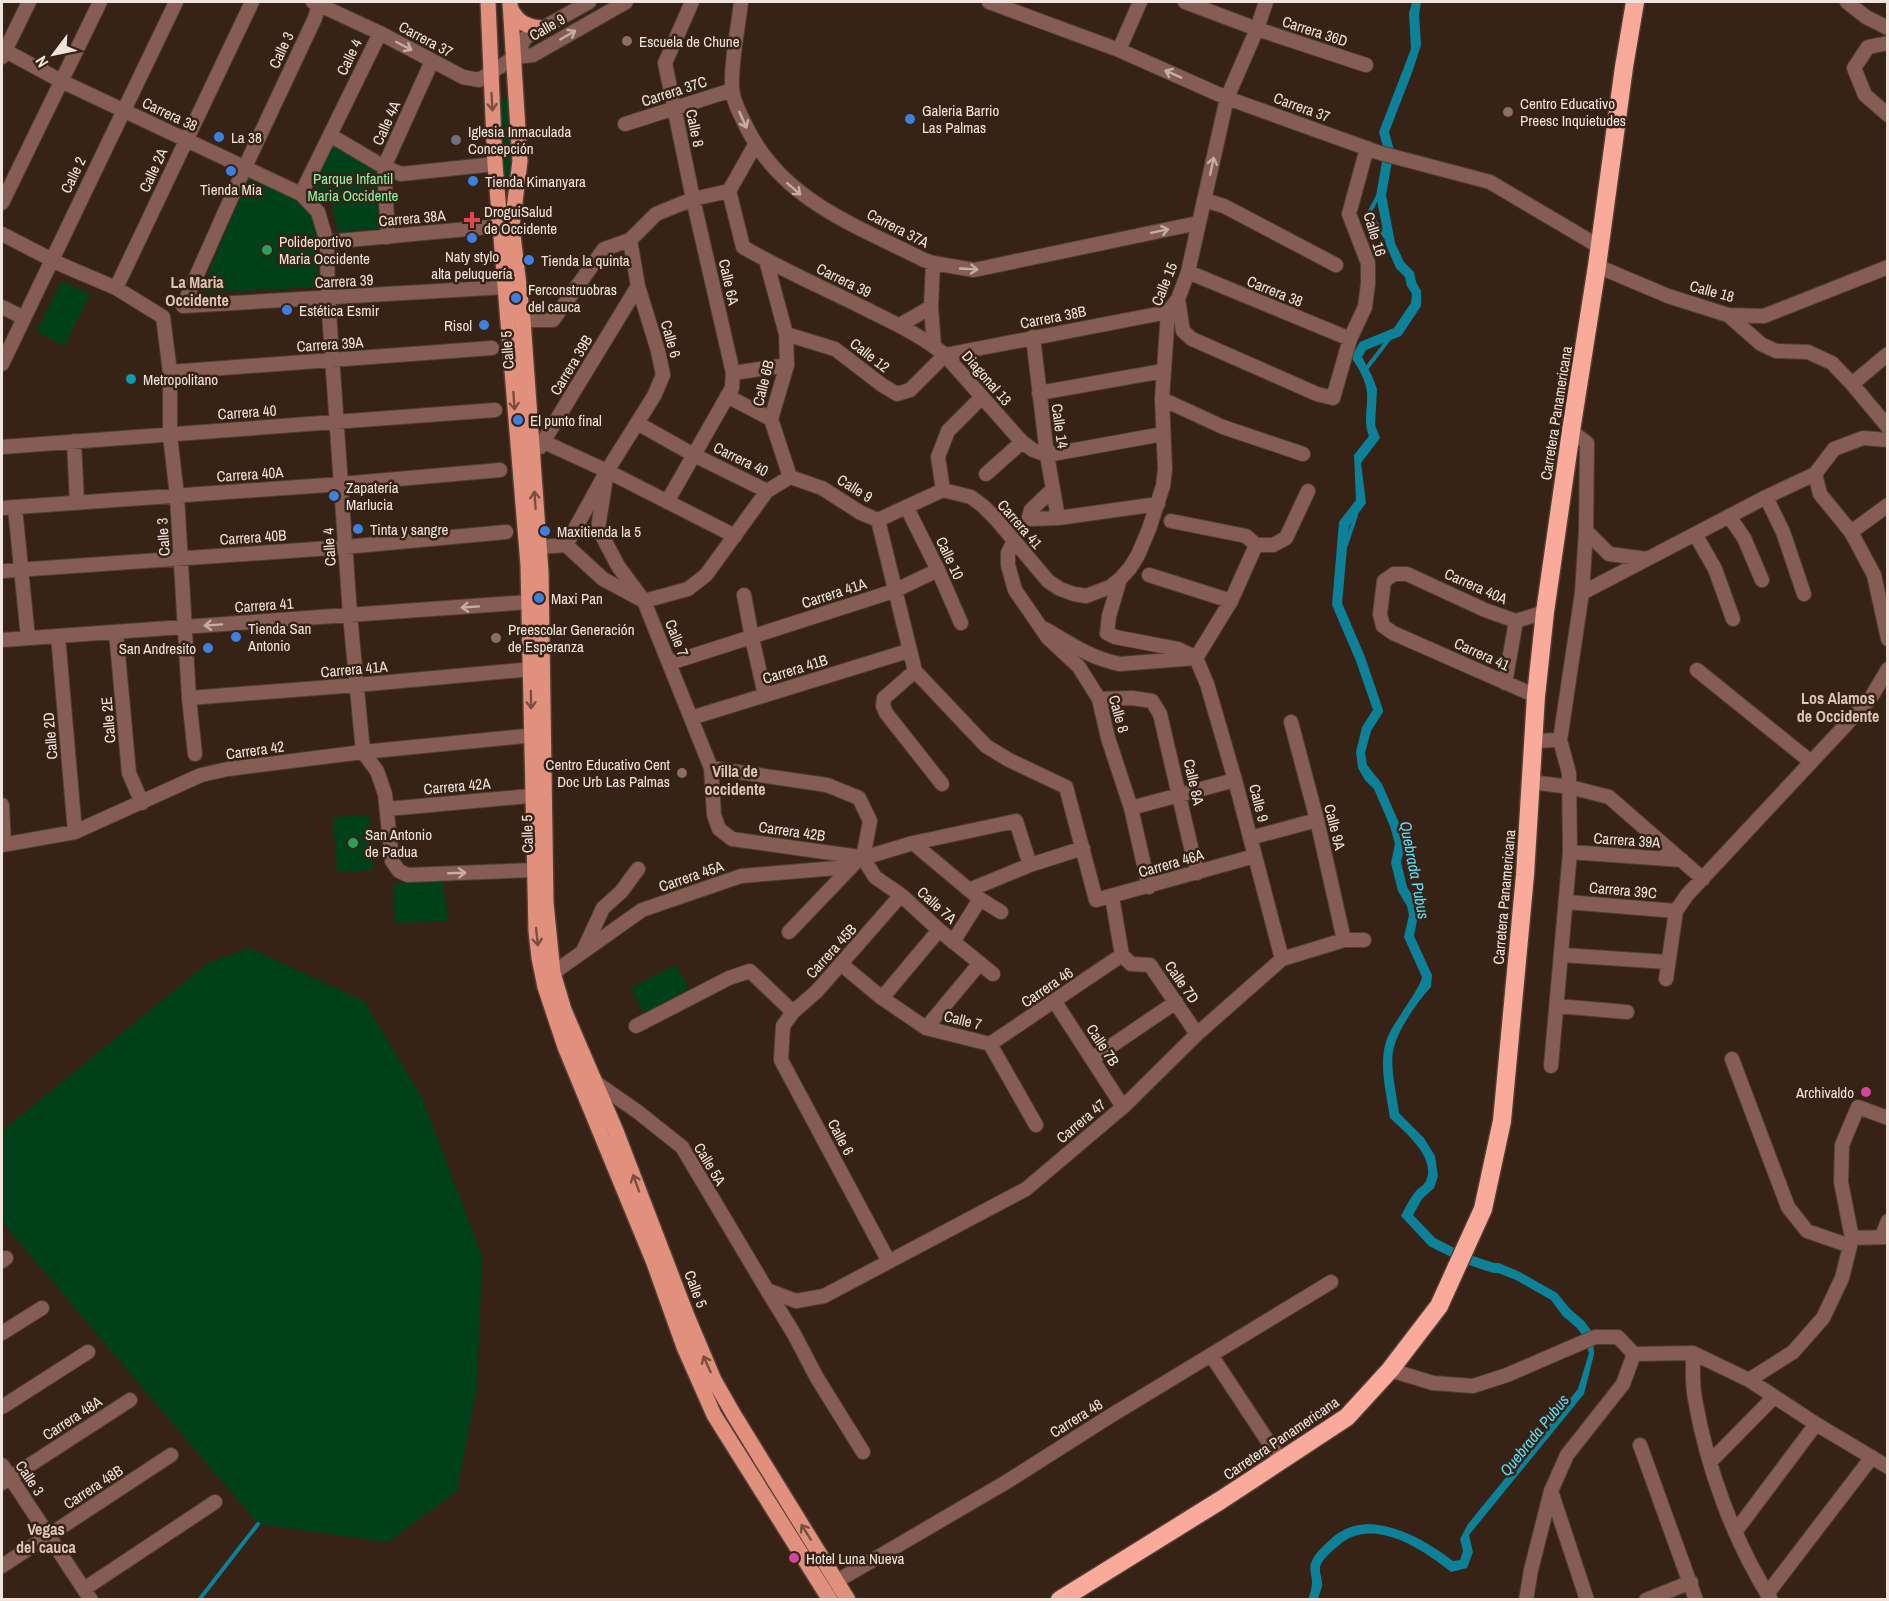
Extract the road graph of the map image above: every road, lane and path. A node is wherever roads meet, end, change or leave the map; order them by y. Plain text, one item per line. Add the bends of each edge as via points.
1 (29, 2) edge
2 (100, 2) edge
3 (176, 2) edge
4 (252, 2) edge
5 (488, 2) edge
6 (589, 2) edge
7 (626, 2) edge
8 (692, 2) edge
9 (741, 2) edge
10 (994, 2) edge
11 (1140, 2) edge
12 (1185, 2) edge
13 (1266, 2) edge
14 (1635, 2) edge
15 (1847, 2) edge
16 (316, 3) edge
17 (510, 4) edge
18 (542, 28) junction
19 (1887, 28) edge
20 (1257, 29) junction
21 (380, 33) junction
22 (1887, 43) edge
23 (1119, 50) junction
24 (3, 54) edge
25 (514, 57) junction
26 (432, 61) junction
27 (1366, 65) dead end
28 (491, 72) junction
29 (61, 81) junction
30 (732, 90) junction
31 (1227, 98) junction
32 (674, 109) junction
33 (123, 110) junction
34 (1887, 115) edge
35 (625, 124) dead end
36 (330, 135) junction
37 (186, 140) junction
38 (755, 145) junction
39 (1374, 151) junction
40 (495, 164) junction
41 (245, 167) junction
42 (384, 167) junction
43 (729, 191) junction
44 (301, 194) junction
45 (693, 199) junction
46 (1204, 200) junction
47 (2, 203) edge
48 (318, 212) joint
49 (1198, 223) junction
50 (500, 226) junction
51 (2, 234) edge
52 (388, 237) junction
53 (630, 240) junction
54 (327, 242) junction
55 (1600, 246) junction
56 (51, 259) junction
57 (766, 260) junction
58 (933, 263) junction
59 (1336, 265) dead end
60 (1598, 266) junction
61 (1887, 267) edge
62 (1188, 273) junction
63 (638, 286) junction
64 (506, 287) junction
65 (116, 288) junction
66 (328, 298) junction
67 (1178, 299) junction
68 (183, 306) joint
69 (2, 307) edge
70 (931, 307) junction
71 (1168, 312) junction
72 (1728, 315) junction
73 (24, 318) junction
74 (523, 320) junction
75 (900, 325) junction
76 (786, 334) junction
77 (1033, 337) junction
78 (1350, 339) junction
79 (492, 348) dead end
80 (940, 351) junction
81 (1887, 354) edge
82 (332, 361) junction
83 (2, 364) edge
84 (787, 365) junction
85 (1163, 371) junction
86 (170, 372) junction
87 (733, 373) junction
88 (1852, 384) junction
89 (1039, 393) junction
90 (727, 396) junction
91 (981, 398) junction
92 (1162, 399) junction
93 (495, 410) dead end
94 (771, 419) junction
95 (337, 422) junction
96 (637, 423) junction
97 (1887, 427) edge
98 (1570, 431) junction
99 (1163, 434) junction
100 (170, 435) junction
101 (1887, 440) edge
102 (74, 441) junction
103 (544, 442) junction
104 (1022, 442) junction
105 (2, 447) edge
106 (1303, 454) dead end
107 (694, 455) junction
108 (1047, 455) junction
109 (532, 459) junction
110 (500, 470) dead end
111 (607, 471) junction
112 (986, 474) dead end
113 (1815, 474) junction
114 (790, 477) junction
115 (341, 484) junction
116 (1053, 489) junction
117 (943, 490) junction
118 (767, 491) junction
119 (1308, 491) dead end
120 (177, 496) junction
121 (1766, 497) junction
122 (667, 502) junction
123 (77, 503) junction
124 (1158, 504) junction
125 (1887, 505) edge
126 (8, 508) edge
127 (907, 508) junction
128 (1729, 516) junction
129 (1058, 518) junction
130 (878, 520) junction
131 (1171, 521) dead end
132 (598, 528) joint
133 (1586, 531) junction
134 (506, 532) dead end
135 (1851, 532) junction
136 (1695, 534) junction
137 (735, 536) junction
138 (1014, 541) junction
139 (566, 545) junction
140 (1256, 545) junction
141 (345, 547) junction
142 (539, 547) junction
143 (181, 558) junction
144 (1647, 559) junction
145 (21, 570) junction
146 (938, 570) junction
147 (2, 571) edge
148 (1149, 575) dead end
149 (1120, 579) junction
150 (1762, 580) dead end
151 (894, 591) junction
152 (1100, 591) joint
153 (1582, 593) junction
154 (1804, 594) dead end
155 (744, 595) dead end
156 (644, 601) junction
157 (1231, 601) junction
158 (529, 602) junction
159 (1545, 612) junction
160 (350, 615) junction
161 (1733, 619) dead end
162 (1516, 621) junction
163 (961, 623) dead end
164 (1039, 625) junction
165 (1383, 626) joint
166 (184, 627) junction
167 (116, 632) junction
168 (58, 636) junction
169 (752, 638) junction
170 (28, 639) junction
171 (1887, 639) edge
172 (2, 640) edge
173 (909, 651) junction
174 (1196, 658) junction
175 (670, 663) junction
176 (1887, 669) edge
177 (522, 670) dead end
178 (1697, 670) dead end
179 (915, 671) junction
180 (1505, 682) junction
181 (357, 685) junction
182 (765, 695) junction
183 (1536, 696) junction
184 (189, 698) junction
185 (1099, 699) junction
186 (691, 718) junction
187 (1291, 722) dead end
188 (525, 736) dead end
189 (1560, 740) junction
190 (1533, 741) junction
191 (363, 752) junction
192 (195, 754) dead end
193 (1811, 762) junction
194 (711, 768) junction
195 (1235, 780) junction
196 (1531, 782) junction
197 (942, 784) dead end
198 (1570, 787) junction
199 (1180, 795) junction
200 (529, 796) dead end
201 (142, 802) junction
202 (2, 805) edge
203 (1131, 808) junction
204 (387, 809) junction
205 (1317, 820) junction
206 (75, 832) junction
207 (1250, 838) junction
208 (913, 843) junction
209 (3, 845) edge
210 (1083, 848) junction
211 (1570, 852) junction
212 (1255, 856) junction
213 (860, 859) junction
214 (1682, 860) junction
215 (1030, 865) junction
216 (638, 868) dead end
217 (534, 870) junction
218 (1197, 873) junction
219 (1703, 879) junction
220 (1149, 887) junction
221 (975, 894) junction
222 (901, 895) junction
223 (1112, 897) junction
224 (1567, 902) junction
225 (1001, 912) dead end
226 (1676, 912) junction
227 (939, 930) junction
228 (789, 932) dead end
229 (1344, 940) junction
230 (1364, 940) dead end
231 (953, 942) junction
232 (582, 953) junction
233 (1562, 955) junction
234 (1122, 956) junction
235 (1282, 959) junction
236 (1668, 962) junction
237 (980, 963) junction
238 (841, 964) junction
239 (553, 973) junction
240 (993, 974) dead end
241 (1666, 979) dead end
242 (882, 998) junction
243 (1055, 1002) junction
244 (1176, 1002) junction
245 (1557, 1006) junction
246 (793, 1012) junction
247 (1627, 1012) dead end
248 (636, 1026) dead end
249 (783, 1026) joint
250 (926, 1028) junction
251 (1197, 1034) junction
252 (990, 1044) junction
253 (1092, 1059) junction
254 (1732, 1059) dead end
255 (1551, 1066) dead end
256 (595, 1082) junction
257 (1124, 1107) junction
258 (1887, 1118) edge
259 (1036, 1125) dead end
260 (1887, 1221) edge
261 (1885, 1237) edge
262 (1851, 1242) junction
263 (888, 1260) junction
264 (1331, 1282) dead end
265 (767, 1290) junction
266 (42, 1308) dead end
267 (2, 1334) edge
268 (88, 1352) dead end
269 (1693, 1353) junction
270 (1634, 1354) junction
271 (1211, 1355) junction
272 (1390, 1370) junction
273 (1749, 1380) junction
274 (1774, 1397) junction
275 (130, 1400) dead end
276 (2, 1407) edge
277 (1816, 1424) junction
278 (1640, 1445) dead end
279 (863, 1452) dead end
280 (171, 1455) dead end
281 (1872, 1457) junction
282 (1281, 1461) junction
283 (1710, 1462) junction
284 (2, 1465) edge
285 (1887, 1467) edge
286 (6, 1480) edge
287 (1551, 1491) junction
288 (215, 1502) dead end
289 (1735, 1532) junction
290 (49, 1534) junction
291 (2, 1566) edge
292 (837, 1581) junction
293 (1691, 1582) junction
294 (88, 1594) edge
295 (1769, 1597) edge
296 (830, 1599) edge
297 (848, 1599) edge
298 (1060, 1599) edge
299 (1526, 1599) edge
300 (1587, 1599) edge
301 (1646, 1599) edge
302 (1696, 1599) edge

1 - 24 street
2 - 29 street
3 - 33 street, Calle 2
4 - 37 street, Calle 2A
5 - 28 main road, Calle 5
6 - 18 street, Calle 9
25 -> 7 street, Calle 9 via 533,55
8 - 32 street, Calle 8 via 665,63
9 - 30 street, Carrera 37A
10 - 23 street, Carrera 37
11 - 23 street
12 - 20 street, Carrera 36D
13 - 20 street, Calle 15
14 - 55 highway, Carretera Panamericana
15 - 19 street
16 - 21 street, Carrera 37
16 - 41 street, Calle 3 via 315,18
17 - 18 main road via 522,23
17 - 25 main road, Calle 5
18 - 25 street, Calle 9 via 525,38
20 - 27 street, Carrera 36D
20 - 31 street, Calle 15
21 -> 26 street, Carrera 37
21 - 36 street, Calle 4
22 - 34 street via 1868,47 1854,68 1865,95
31 -> 23 street, Carrera 37
24 - 29 street, Carrera 38
25 - 28 street, Calle 9
25 - 74 main road, Calle 5 via 520,161 512,226
26 - 28 street, Carrera 37 via 472,80
26 - 42 street, Calle 4A
28 -> 40 main road, Calle 5
29 - 33 street, Carrera 38
29 - 47 street
30 - 32 street, Carrera 37C
30 -> 38 street, Carrera 37A
31 - 39 street, Carrera 37
46 -> 31 street, Calle 15
32 - 35 street, Carrera 37C
32 - 45 street, Calle 8
33 - 37 street, Carrera 38
33 - 56 street, Calle 2
36 - 42 street
36 - 44 street, Calle 4
37 - 41 street, Carrera 38
37 - 65 street, Calle 2A
38 - 43 street
38 -> 58 street, Carrera 37A via 801,195
39 - 55 street, Carrera 37 via 1490,182
39 - 78 street, Calle 16 via 1349,214 1368,263 1365,306
40 - 42 street via 401,174
40 - 50 main road, Calle 5
41 - 44 street, Carrera 38
41 - 68 street, Calle 3
42 - 52 street, Calle 4A
43 - 45 street
43 - 57 street, Carrera 39 via 743,247
44 - 48 street, Carrera 38
45 - 53 street via 656,214
45 - 87 street, Calle 6A
46 - 49 street, Calle 15
46 - 59 street via 1224,206
48 - 54 street, Calle 4
58 -> 49 street, Carrera 37A via 974,270
49 - 62 street, Calle 15
50 - 52 street, Carrera 38A
50 - 64 main road, Calle 5
51 - 56 street
52 - 54 street, Carrera 38A
53 - 63 street, Calle 6
53 - 74 street via 604,249 553,320
54 - 66 street, Calle 4
55 - 60 highway, Carretera Panamericana
56 - 65 street
56 - 73 street, Calle 2
57 - 75 street, Carrera 39
57 - 76 street, Calle 6B
58 - 70 street
60 - 72 street, Calle 18 via 1668,296
60 - 98 highway, Carretera Panamericana
61 - 72 street, Calle 18 via 1764,316
62 - 67 street, Calle 15
62 - 78 street, Carrera 38
63 - 96 street, Calle 6 via 663,375
63 - 103 street, Carrera 39B
64 - 66 street, Carrera 39
64 -> 158 main road, Calle 5
65 - 86 street, Calle 3 via 163,317
66 - 68 street, Carrera 39
66 - 82 street, Calle 4
67 - 71 street, Calle 15
67 - 78 street, Calle 16 via 1183,331 1191,339 1334,398
69 - 73 street
70 - 75 street
70 - 80 street
71 - 77 street, Carrera 38B
71 - 85 street, Calle 15
72 - 88 street via 1761,344 1776,351 1808,352 1832,363
73 - 83 street, Calle 2
74 - 109 main road, Calle 5
75 - 80 street, Diagonal 13
76 - 80 street, Calle 12 via 835,349 897,394 910,390
76 - 84 street, Calle 6B
77 - 80 street, Carrera 38B
77 - 89 street, Calle 14
79 - 82 street, Carrera 39A
80 - 91 street, Diagonal 13
81 - 88 street
82 - 86 street, Carrera 39A
82 - 95 street, Calle 4
84 - 87 street
84 - 94 street, Calle 6B
85 - 89 street
85 - 92 street, Calle 15
86 - 100 street, Calle 3
87 - 90 street
88 - 97 street
89 - 108 street, Calle 14
90 - 94 street
90 - 107 street
91 - 104 street, Diagonal 13
91 - 117 street via 948,431 938,457
92 - 99 street, Calle 15
92 - 106 street via 1223,427
93 - 95 street, Carrera 40
94 - 114 street, Calle 6B
95 - 100 street, Carrera 40
95 - 115 street, Calle 4
96 - 107 street, Carrera 40
96 - 111 street, Calle 6
98 - 133 street via 1587,442
98 - 159 highway, Carretera Panamericana
99 - 108 street
99 - 124 street, Calle 15 via 1165,469
100 - 102 street, Carrera 40
100 - 120 street, Calle 3
101 - 113 street via 1863,438 1834,449
102 - 105 street, Carrera 40
102 - 123 street
103 - 109 street, Carrera 39B
103 - 111 street
104 - 108 street, Diagonal 13
104 - 112 street
107 - 118 street, Carrera 40
107 - 122 street
108 - 116 street, Calle 14
142 -> 109 main road, Calle 5
110 - 115 street, Carrera 40A
111 - 122 street
111 - 132 street, Calle 6
111 - 139 street, Calle 6
113 - 121 street
113 - 135 street via 1820,494
114 - 118 street
114 - 130 street, Calle 9 via 822,488
115 - 120 street, Carrera 40A
115 - 141 street, Calle 4
116 - 129 street, Calle 14
116 - 129 street via 1031,510 1029,517
117 - 127 street
117 - 138 street, Carrera 41 via 972,497
118 - 137 street
119 - 140 street via 1286,538 1273,545
120 - 123 street, Carrera 40A
120 - 143 street, Calle 3
121 - 128 street
121 - 154 street via 1784,532
122 - 137 street
123 - 126 street, Carrera 40A
124 - 129 street
124 - 149 street, Calle 15 via 1138,555
125 - 135 street
126 - 145 street
127 - 130 street
127 - 146 street, Calle 10
128 - 136 street
128 - 150 street via 1744,538
130 - 151 street, Calle 9
131 - 140 street via 1246,536
132 - 156 street, Calle 7 via 618,566
133 - 144 street via 1609,554
133 - 153 street
134 - 141 street, Carrera 40B
135 - 171 street via 1874,575
136 - 144 street
136 - 161 street via 1715,568
137 - 156 street via 706,575 688,588
138 - 152 street, Carrera 41 via 1059,589 1086,596
138 - 164 street, Calle 8 via 1008,565 1015,590
139 - 142 street
139 - 156 street via 603,579
140 - 157 street
141 - 143 street, Carrera 40B
141 - 160 street, Calle 4
142 - 239 main road, Calle 5 via 546,903
143 - 145 street, Carrera 40B
143 - 166 street, Calle 3
144 - 153 street
145 - 147 street, Carrera 40B
145 - 170 street
146 - 151 street, Carrera 41A
146 - 163 street, Calle 10
148 - 157 street
149 - 152 street, Calle 15
149 - 174 street, Calle 15 via 1107,629 1110,635 1178,649
151 - 169 street, Carrera 41A
151 - 173 street, Calle 9
153 - 189 street
155 - 169 street
156 - 175 street, Calle 7
157 - 174 street
158 -> 160 street, Carrera 41
158 -> 217 main road, Calle 5
159 - 162 street, Carrera 40A
159 - 183 highway, Carretera Panamericana
160 -> 166 street, Carrera 41
160 - 181 street, Calle 4
162 - 165 street, Carrera 40A via 1407,574 1394,574 1384,581 1380,614
162 - 180 street
164 - 174 street via 1110,662
164 - 185 street, Calle 8 via 1079,667
165 - 180 street, Carrera 41
166 - 167 street, Carrera 41
166 - 184 street, Calle 3
167 - 168 street, Carrera 41
167 - 201 street, Calle 2E via 129,773
168 - 170 street, Carrera 41
168 - 206 street, Calle 2D
169 - 175 street, Carrera 41A
169 - 182 street
170 - 172 street, Carrera 41
173 - 179 street
173 - 182 street, Carrera 41B
174 - 195 street, Calle 9
175 - 186 street, Calle 7
176 - 193 street via 1870,699
177 - 181 street, Carrera 41A
178 - 193 street
179 - 197 street via 884,698 883,706
179 - 210 street via 986,746 1066,787
180 - 183 street, Carrera 41
181 - 184 street, Carrera 41A
181 - 191 street, Calle 4
182 - 186 street, Carrera 41B
183 - 190 highway, Carretera Panamericana
184 - 192 street, Calle 3
185 - 199 street, Calle 8A via 1152,701 1160,714
185 - 203 street, Calle 8
186 - 194 street, Calle 7
187 - 205 street, Calle 9A
188 - 191 street, Carrera 42
189 - 190 street
189 - 198 street
190 - 196 highway, Carretera Panamericana
191 - 201 street, Carrera 42 via 201,775
191 - 204 street, Calle 4 via 377,771
193 - 219 street
194 - 213 street, Carrera 42B via 714,815 719,829 732,839
194 - 213 street via 827,785 859,798 870,821
195 - 199 street
195 - 207 street, Calle 9
196 - 198 street
196 - 272 highway, Carretera Panamericana via 1502,1121 1483,1209 1439,1306
198 - 211 street
198 - 214 street via 1609,797
199 - 203 street
199 - 218 street, Calle 8A
200 - 204 street, Carrera 42A
201 - 206 street, Carrera 42
202 - 209 street
203 - 220 street, Calle 8
204 -> 217 street, Calle 4 via 392,861 408,875
205 - 207 street
205 - 229 street, Calle 9A
206 - 209 street, Carrera 42
207 - 212 street, Calle 9
208 - 213 street, Carrera 45A
208 - 215 street, Carrera 45A via 1017,821
208 - 221 street
210 - 215 street
210 - 223 street, Carrera 46A via 1096,900
211 - 214 street, Carrera 39A
211 - 224 street
212 - 218 street, Carrera 46A
212 - 235 street, Calle 9
213 - 222 street, Calle 7A via 875,877
213 - 228 street, Carrera 45A
213 - 232 street, Carrera 45A via 836,868 741,876 642,910
214 - 219 street
215 - 221 street
216 - 232 street via 621,892 603,908
217 -> 296 main road, Calle 5 via 539,958 553,1012 684,1347 714,1414
218 - 220 street, Carrera 46A
219 - 226 street
220 - 223 street, Carrera 46A
221 - 225 street
221 - 231 street
222 - 227 street, Calle 7A
222 - 238 street, Carrera 45B
223 - 234 street
224 - 226 street, Carrera 39C
224 - 233 street
226 - 236 street
227 - 231 street, Calle 7A
227 - 242 street
229 - 230 street, Carrera 47
229 - 235 street, Carrera 47
231 - 237 street, Calle 7A
232 - 239 street, Carrera 45A
233 - 236 street
233 - 245 street
234 - 243 street, Carrera 46
234 - 244 street, Calle 7D via 1131,964 1150,965
235 - 251 street, Carrera 47
236 - 241 street
237 - 240 street, Calle 7A
237 - 250 street
238 - 242 street, Calle 7
238 - 246 street, Carrera 45B
239 - 256 main road, Calle 5 via 564,1010
242 - 250 street, Calle 7
243 - 252 street, Carrera 46
243 - 253 street, Calle 7B
244 - 251 street, Calle 7D
244 - 253 street
245 - 247 street
245 - 255 street
246 - 248 street via 750,971
246 - 249 street, Carrera 45B
249 - 263 street, Calle 6 via 781,1060
250 - 252 street, Calle 7
251 - 257 street, Carrera 47
252 - 259 street
253 - 257 street, Calle 7B
254 - 262 street via 1788,1207 1808,1231
256 - 265 street, Calle 5A via 682,1147
292 -> 256 main road, Calle 5 via 714,1380
257 - 263 street, Carrera 47 via 1026,1189
258 - 262 street via 1858,1107 1842,1145 1841,1182
260 - 261 street
261 - 262 street
262 - 273 street via 1842,1278 1823,1318 1793,1352
263 - 265 street, Carrera 47 via 824,1296 796,1301
264 - 271 street, Carrera 48
265 - 279 street, Calle 5A
266 - 267 street
268 - 276 street
269 - 270 street
269 - 273 street
269 - 283 street via 1694,1396
270 - 272 street via 1618,1337 1595,1337 1473,1386 1433,1383
270 - 287 street via 1623,1384 1567,1455
271 - 282 street
271 - 292 street, Carrera 48
272 - 282 highway, Carretera Panamericana via 1347,1417
273 - 274 street
274 - 277 street
274 - 283 street
275 - 286 street, Carrera 48A
277 - 281 street
277 - 289 street
278 - 293 street
280 - 290 street, Carrera 48B
281 - 285 street
281 - 295 street
282 - 298 highway, Carretera Panamericana
283 - 289 street
284 - 286 street, Calle 3
286 - 290 street, Calle 3
287 - 299 street
287 - 300 street
288 - 294 street
289 - 295 street
290 - 291 street, Carrera 48B
290 - 294 street, Calle 3
292 - 297 main road, Calle 5
293 - 301 street
293 - 302 street

